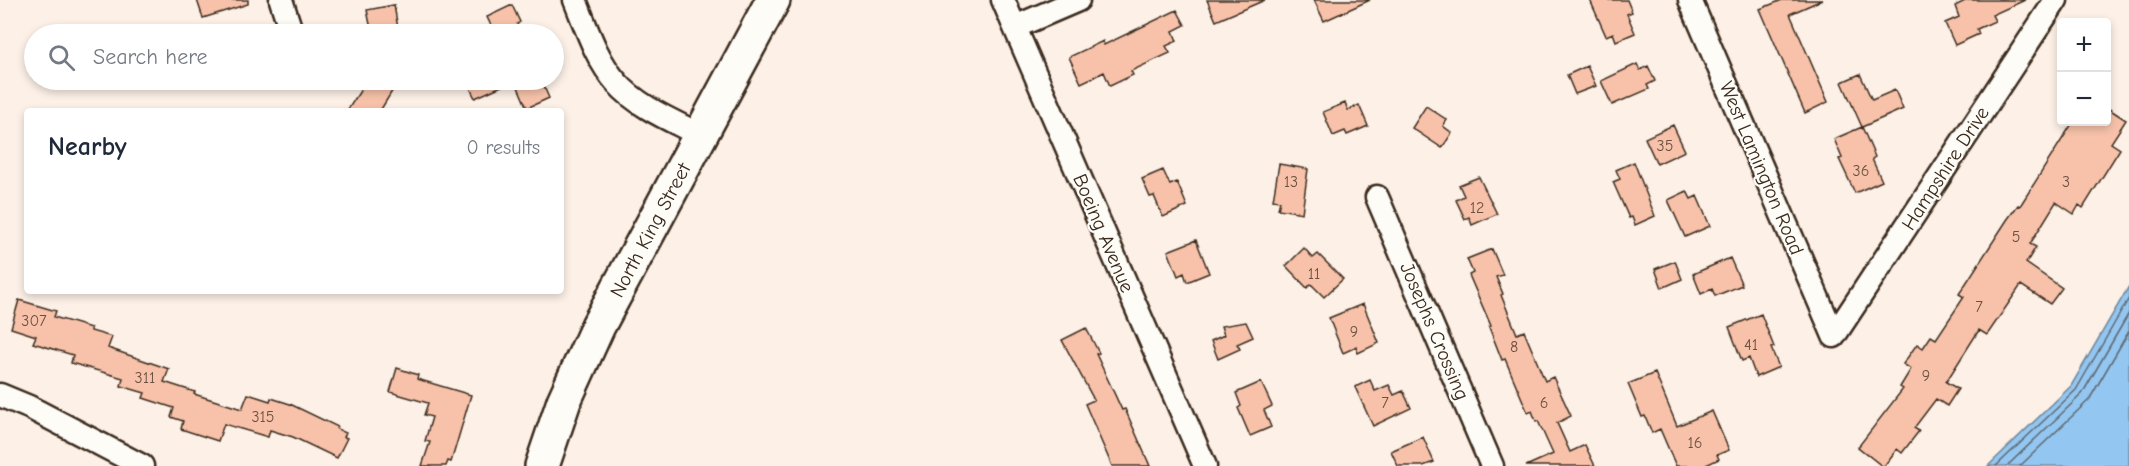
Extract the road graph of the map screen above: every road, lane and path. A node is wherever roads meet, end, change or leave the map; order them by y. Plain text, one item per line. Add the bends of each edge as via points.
1 (281, 0) edge
2 (575, 0) edge
3 (773, 0) edge
4 (1003, 0) edge
5 (1078, 0) edge
6 (1690, 0) edge
7 (2056, 0) edge
8 (289, 24) edge
9 (1015, 27) junction
10 (700, 135) junction
11 (1377, 197) dead end
12 (1834, 336) joint
13 (0, 395) edge
14 (142, 466) edge
15 (542, 466) edge
16 (1205, 466) edge
17 (1492, 466) edge

1 - 8 street
2 - 10 street via 617,84 646,106
3 - 10 main road, North King Street
4 - 9 street, Boeing Avenue
5 - 9 street
6 - 12 street, West Lamington Road
7 - 12 street, Hampshire Drive
9 - 16 street, Boeing Avenue
10 - 15 main road, North King Street via 589,346 564,401
11 - 17 street, Josephs Crossing
13 - 14 street

